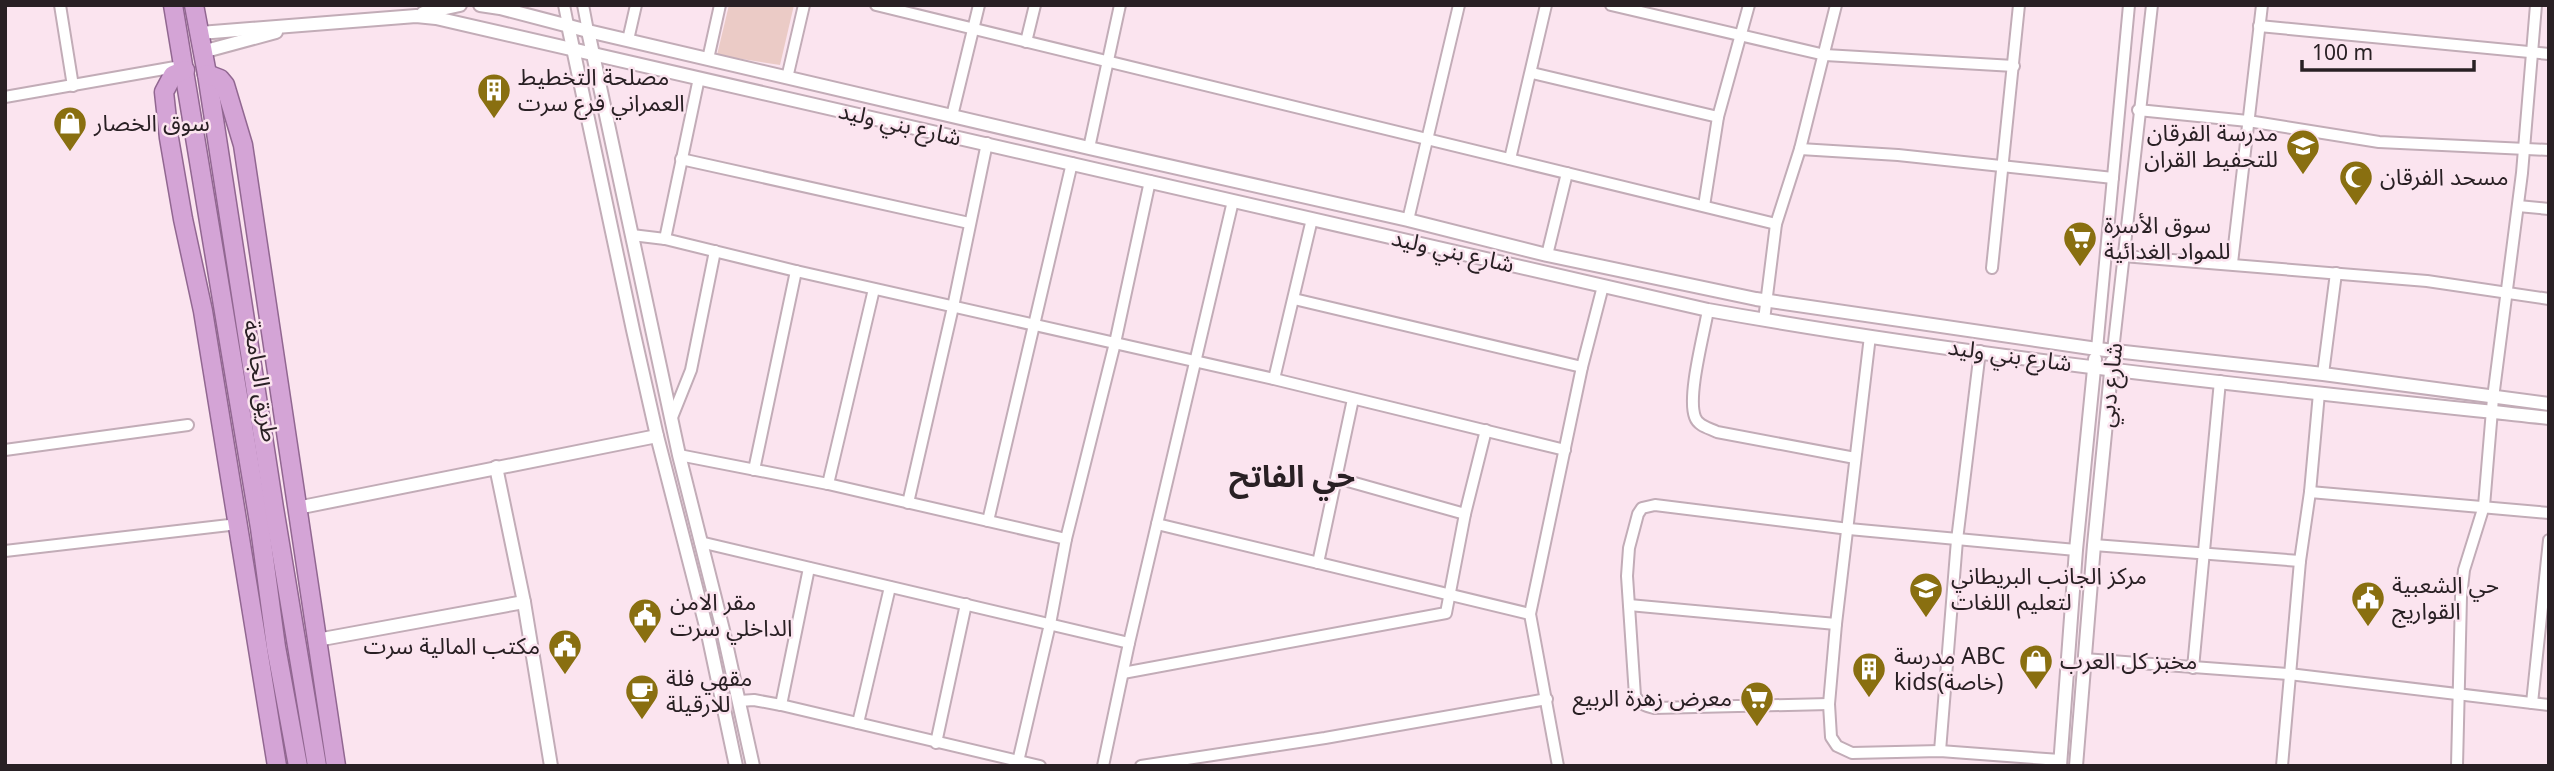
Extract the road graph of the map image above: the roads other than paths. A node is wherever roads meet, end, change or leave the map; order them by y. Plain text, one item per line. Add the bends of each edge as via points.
1 (60, 5) edge
2 (173, 5) edge
3 (194, 5) edge
4 (460, 5) edge
5 (480, 5) edge
6 (564, 5) edge
7 (583, 5) edge
8 (636, 5) edge
9 (720, 5) edge
10 (804, 5) edge
11 (876, 5) edge
12 (979, 5) edge
13 (1035, 5) edge
14 (1120, 5) edge
15 (1459, 5) edge
16 (1546, 5) edge
17 (1611, 5) edge
18 (1665, 5) edge
19 (1749, 5) edge
20 (1836, 5) edge
21 (2019, 5) edge
22 (2129, 5) edge
23 (2152, 5) edge
24 (2262, 5) edge
25 (2536, 5) edge
26 (892, 7) edge
27 (1626, 7) edge
28 (416, 16) junction
29 (1662, 17) junction
30 (568, 26) junction
31 (2259, 26) junction
32 (288, 27) junction
33 (974, 29) junction
34 (588, 31) junction
35 (200, 33) junction
36 (1740, 35) junction
37 (628, 40) junction
38 (1026, 42) junction
39 (573, 48) junction
40 (2531, 52) junction
41 (592, 53) junction
42 (2549, 54) edge
43 (1825, 55) junction
44 (708, 59) junction
45 (1108, 61) junction
46 (205, 64) junction
47 (2014, 66) junction
48 (184, 68) junction
49 (1532, 73) junction
50 (699, 78) junction
51 (787, 78) junction
52 (73, 86) junction
53 (5, 97) edge
54 (2138, 110) junction
55 (952, 116) junction
56 (1718, 117) junction
57 (2248, 121) junction
58 (1427, 139) junction
59 (987, 143) junction
60 (1089, 148) junction
61 (2523, 148) junction
62 (1800, 149) junction
63 (2549, 150) edge
64 (681, 159) junction
65 (1510, 159) junction
66 (1072, 163) junction
67 (2004, 168) junction
68 (1567, 173) junction
69 (2113, 178) junction
70 (1150, 181) junction
71 (1233, 201) junction
72 (1704, 206) junction
73 (2518, 206) junction
74 (2549, 209) edge
75 (1312, 219) junction
76 (1408, 220) junction
77 (969, 222) junction
78 (1776, 224) junction
79 (632, 235) junction
80 (665, 239) junction
81 (715, 251) junction
82 (1547, 254) junction
83 (2123, 256) junction
84 (2232, 263) junction
85 (1992, 268) dead end
86 (796, 271) junction
87 (2336, 273) junction
88 (1603, 286) junction
89 (874, 289) junction
90 (2505, 292) junction
91 (1294, 299) junction
92 (2549, 299) edge
93 (1768, 300) junction
94 (953, 307) junction
95 (1708, 310) junction
96 (1764, 320) junction
97 (1034, 325) junction
98 (651, 327) junction
99 (633, 330) junction
100 (1870, 336) junction
101 (1115, 343) junction
102 (2097, 349) junction
103 (1980, 351) junction
104 (2113, 351) junction
105 (1197, 361) junction
106 (1582, 367) junction
107 (2094, 367) junction
108 (2111, 369) junction
109 (2323, 374) junction
110 (1274, 379) junction
111 (2220, 381) junction
112 (2319, 393) junction
113 (2494, 398) junction
114 (1353, 399) junction
115 (2549, 404) edge
116 (2492, 412) junction
117 (2549, 418) edge
118 (671, 420) junction
119 (188, 425) dead end
120 (1486, 430) junction
121 (657, 436) junction
122 (5, 450) edge
123 (1565, 450) junction
124 (679, 455) junction
125 (1855, 458) junction
126 (496, 467) junction
127 (754, 470) junction
128 (1337, 478) junction
129 (828, 484) junction
130 (2311, 492) junction
131 (908, 503) junction
132 (2484, 506) junction
133 (297, 508) junction
134 (1465, 513) junction
135 (2549, 513) edge
136 (988, 522) junction
137 (237, 524) junction
138 (1157, 524) junction
139 (260, 528) junction
140 (1849, 529) junction
141 (1066, 540) junction
142 (1957, 540) junction
143 (2549, 540) edge
144 (700, 542) junction
145 (2094, 545) junction
146 (2076, 550) junction
147 (5, 551) edge
148 (2204, 555) junction
149 (2300, 561) junction
150 (1318, 563) junction
151 (810, 568) junction
152 (890, 587) junction
153 (1448, 594) junction
154 (524, 602) junction
155 (966, 604) junction
156 (1629, 605) junction
157 (1530, 614) junction
158 (1050, 624) junction
159 (1836, 624) junction
160 (723, 630) junction
161 (708, 634) junction
162 (317, 640) junction
163 (257, 641) junction
164 (1129, 643) junction
165 (2084, 659) junction
166 (2193, 668) junction
167 (1123, 673) junction
168 (2289, 674) junction
169 (2459, 696) junction
170 (1547, 699) junction
171 (739, 701) junction
172 (2532, 703) junction
173 (1829, 704) junction
174 (781, 705) junction
175 (2549, 705) edge
176 (858, 723) junction
177 (936, 743) junction
178 (1940, 751) junction
179 (1018, 763) edge
180 (2060, 763) edge
181 (277, 766) edge
182 (298, 766) edge
183 (317, 766) edge
184 (336, 766) edge
185 (551, 766) edge
186 (736, 766) edge
187 (753, 766) edge
188 (1040, 766) edge
189 (1103, 766) edge
190 (1141, 766) edge
191 (1558, 766) edge
192 (2076, 766) edge
193 (2282, 766) edge
194 (2458, 766) edge

1 - 52 street
2 - 48 highway, طريق الجامعة
3 - 35 highway
4 - 28 street
5 - 30 street, شارع بني وليد
6 - 30 street
7 - 34 street
8 - 37 street
9 - 44 street
10 - 51 street
11 - 26 street
12 - 33 street
13 - 38 street
14 - 45 street
15 - 58 street
16 - 49 street
17 - 27 street
18 - 29 street
19 - 36 street
20 - 43 street
21 - 47 street
22 - 69 street, شارع دبي
23 - 54 street, شارع دبي
24 - 31 street
25 - 40 street
26 - 33 street
27 - 29 street
28 - 32 street
28 - 39 street, شارع بني وليد
29 - 36 street
30 - 34 street, شارع بني وليد
30 - 39 street
31 - 40 street
31 - 57 street
32 - 35 street
32 - 46 street
33 - 38 street
33 - 55 street
34 - 37 street, شارع بني وليد
34 - 41 street
35 - 46 highway
36 - 43 street
36 - 56 street
37 - 44 street, شارع بني وليد
38 - 45 street
39 - 41 street, شارع بني وليد
39 - 99 street
40 - 42 street
40 - 61 street
41 - 50 street, شارع بني وليد
41 - 79 street
43 - 47 street
43 - 62 street
44 - 51 street, شارع بني وليد
45 - 58 street
45 - 60 street
46 - 133 highway via 225,85 243,145
46 - 183 highway
47 - 67 street
48 - 52 street
48 - 137 highway via 169,80 165,104
48 - 139 highway, طريق الجامعة
49 - 56 street
49 - 65 street
50 - 59 street, شارع بني وليد
50 - 64 street
51 - 55 street, شارع بني وليد
52 - 53 street
54 - 57 street
54 - 83 street, شارع دبي
55 - 60 street, شارع بني وليد
56 - 72 street
57 - 61 street via 2379,142
57 - 84 street
58 - 65 street
58 - 76 street
59 - 66 street, شارع بني وليد
59 - 77 street
60 - 76 street, شارع بني وليد
61 - 63 street
61 - 73 street
62 - 67 street
62 - 78 street
64 - 77 street
64 - 80 street
65 - 68 street
66 - 70 street, شارع بني وليد
66 - 97 street
67 - 69 street
67 - 85 street
68 - 72 street
68 - 82 street
69 - 102 street, شارع دبي
70 - 71 street, شارع بني وليد
70 - 101 street
71 - 75 street, شارع بني وليد
71 - 105 street
72 - 78 street
73 - 74 street
73 - 90 street
75 - 88 street, شارع بني وليد
75 - 91 street
76 - 82 street, شارع بني وليد
77 - 94 street
78 - 93 street
79 - 80 street
79 - 98 street
80 - 81 street
81 - 86 street
81 - 118 street via 691,370
82 - 93 street, شارع بني وليد
83 - 84 street
83 - 104 street, شارع دبي
84 - 87 street
86 - 89 street
86 - 127 street
87 - 90 street
87 - 109 street
88 - 95 street, شارع بني وليد
88 - 106 street
89 - 94 street
89 - 129 street
90 - 92 street
90 - 113 street
91 - 106 street
91 - 110 street
93 - 96 street
93 - 102 street, شارع بني وليد
94 - 97 street
94 - 131 street
95 - 96 street, شارع بني وليد
95 - 125 street via 1693,388 1700,424 1717,432
96 - 100 street, شارع بني وليد
97 - 101 street
97 - 136 street
98 - 99 street
98 - 118 street
99 - 121 street
100 - 103 street, شارع بني وليد
100 - 125 street
101 - 105 street
101 - 141 street
102 - 104 street, شارع بني وليد
102 - 107 street, شارع دبي
103 - 107 street, شارع بني وليد
103 - 142 street
104 - 108 street, شارع دبي
104 - 109 street, شارع بني وليد
105 - 110 street
105 - 138 street
106 - 123 street
107 - 108 street, شارع بني وليد
107 - 146 street, شارع دبي
108 - 111 street, شارع بني وليد
108 - 145 street, شارع دبي
109 - 113 street, شارع بني وليد
110 - 114 street
111 - 112 street, شارع بني وليد
111 - 148 street
112 - 116 street, شارع بني وليد
112 - 130 street
113 - 115 street, شارع بني وليد
113 - 116 street
114 - 120 street
114 - 128 street
116 - 117 street, شارع بني وليد
116 - 132 street
118 - 124 street
119 - 122 street
120 - 123 street
120 - 134 street
121 - 126 street
121 - 161 street
123 - 157 street
124 - 127 street
124 - 144 street
125 - 140 street
126 - 133 street
126 - 154 street
127 - 129 street
128 - 134 street
128 - 150 street
129 - 131 street
130 - 132 street
130 - 149 street
131 - 136 street
132 - 135 street
132 - 169 street via 2461,597
133 - 162 highway
134 - 153 street
136 - 141 street
137 - 147 street
137 - 163 highway
138 - 150 street
138 - 164 street
139 - 163 highway via 253,548 262,611
139 - 182 highway, طريق الجامعة
140 - 142 street
140 - 156 street via 1647,506 1638,514 1629,548
140 - 159 street
141 - 158 street
142 - 146 street
142 - 178 street
143 - 172 street
144 - 151 street
144 - 160 street
145 - 148 street
145 - 165 street, شارع دبي
146 - 180 street, شارع دبي
148 - 149 street
148 - 166 street
149 - 168 street
150 - 153 street
151 - 152 street
151 - 174 street
152 - 155 street
152 - 176 street
153 - 157 street
153 - 167 street via 1446,613
154 - 162 street
154 - 185 street
155 - 158 street
155 - 177 street
156 - 159 street
156 - 173 street via 1635,696 1644,706
157 - 170 street
158 - 164 street
158 - 179 street
159 - 173 street
160 - 161 street
160 - 171 street
161 - 186 street
162 - 184 highway
163 - 181 highway
164 - 167 street
165 - 166 street
165 - 192 street, شارع دبي
166 - 168 street
167 - 189 street
168 - 169 street
168 - 193 street
169 - 172 street
169 - 194 street
170 - 190 street
170 - 191 street
171 - 174 street
171 - 187 street
172 - 175 street
173 - 178 street via 1831,737 1843,751
174 - 176 street
176 - 177 street
177 - 179 street
178 - 180 street
179 - 188 street

